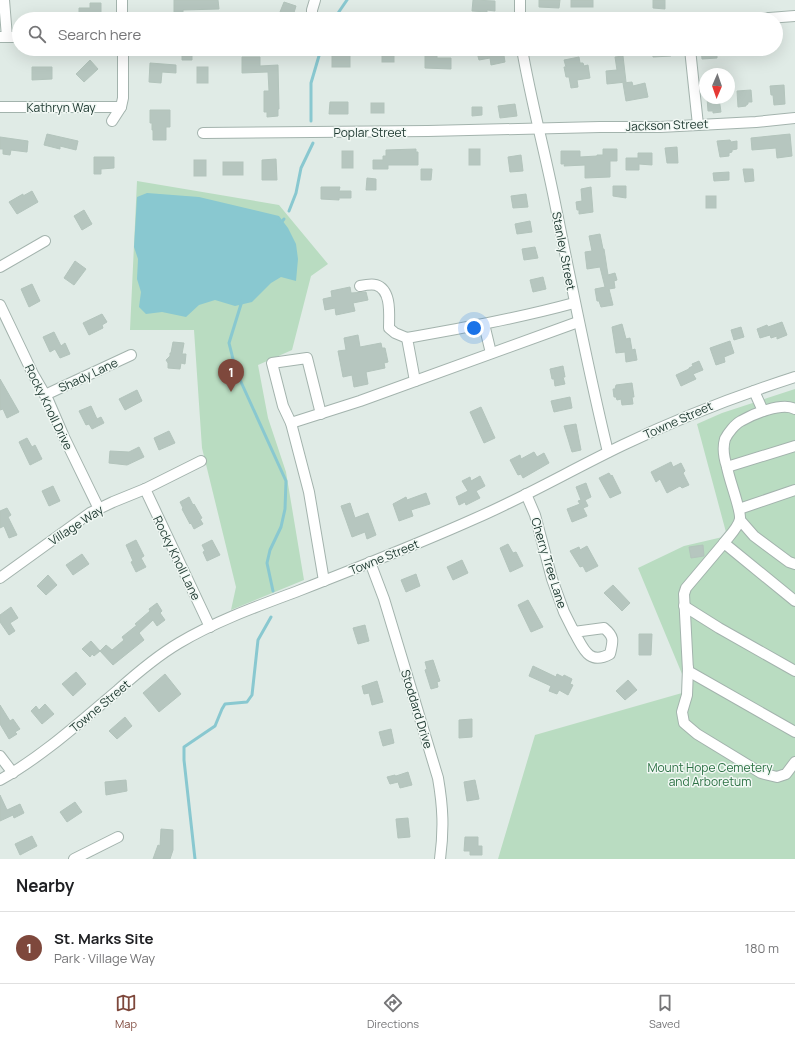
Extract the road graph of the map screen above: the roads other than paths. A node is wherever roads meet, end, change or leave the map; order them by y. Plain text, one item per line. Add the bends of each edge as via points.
1 (4, 0) edge
2 (122, 0) edge
3 (315, 0) edge
4 (520, 0) edge
5 (122, 12) edge
6 (312, 12) edge
7 (520, 12) edge
8 (795, 16) edge
9 (783, 17) edge
10 (3, 37) edge
11 (123, 56) edge
12 (523, 56) edge
13 (691, 56) edge
14 (0, 107) edge
15 (121, 107) junction
16 (795, 118) edge
17 (112, 121) dead end
18 (698, 124) junction
19 (538, 128) junction
20 (203, 133) dead end
21 (45, 241) dead end
22 (0, 267) edge
23 (360, 286) dead end
24 (574, 303) junction
25 (0, 305) edge
26 (578, 322) junction
27 (484, 324) junction
28 (407, 338) junction
29 (491, 353) junction
30 (131, 355) dead end
31 (795, 377) edge
32 (415, 381) junction
33 (754, 391) junction
34 (45, 395) junction
35 (795, 409) edge
36 (763, 411) junction
37 (321, 414) junction
38 (291, 423) junction
39 (795, 446) edge
40 (608, 452) junction
41 (201, 461) dead end
42 (727, 467) junction
43 (145, 489) junction
44 (795, 490) edge
45 (526, 494) junction
46 (99, 509) junction
47 (739, 509) junction
48 (740, 520) junction
49 (724, 544) junction
50 (370, 562) junction
51 (795, 564) edge
52 (0, 578) edge
53 (324, 581) junction
54 (795, 600) edge
55 (684, 606) junction
56 (210, 627) junction
57 (574, 632) dead end
58 (688, 668) junction
59 (795, 671) edge
60 (795, 732) edge
61 (0, 756) edge
62 (795, 762) edge
63 (13, 772) junction
64 (0, 780) edge
65 (118, 837) dead end
66 (74, 859) edge
67 (440, 859) edge

1 - 10 street
2 - 5 street
3 - 6 street
4 - 7 street
8 - 9 street
11 - 15 street via 124,98
12 - 19 street, Stanley Street
13 - 18 street
14 - 15 street, Kathryn Way
15 - 17 street
16 - 18 street, Jackson Street
18 - 19 street, Jackson Street via 660,127
19 - 20 street, Poplar Street
19 - 24 street, Stanley Street
21 - 22 street
23 - 28 street via 376,285 384,290 388,298 389,328
24 - 26 street, Stanley Street
24 - 27 street
25 - 34 street, Rocky Knoll Drive
26 - 29 street
26 - 40 street, Stanley Street
27 - 28 street
27 - 29 street
28 - 32 street
29 - 32 street
30 - 34 street, Shady Lane
31 - 33 street, Towne Street
32 - 37 street
33 - 36 street
33 - 40 street, Towne Street via 718,403
34 - 46 street, Rocky Knoll Drive
35 - 36 street via 786,406
36 - 42 street via 740,421 725,439 723,447
37 - 38 street
37 - 38 street via 307,358 272,363 283,406
38 - 53 street via 309,492
39 - 42 street
40 - 45 street, Towne Street
41 - 43 street, Village Way
42 - 47 street
43 - 46 street, Village Way
43 - 56 street, Rocky Knoll Lane
44 - 47 street
45 - 50 street, Towne Street via 476,519
45 - 57 street, Cherry Tree Lane via 535,515 552,579
46 - 52 street, Village Way
47 - 48 street
48 - 49 street
48 - 51 street via 754,536
49 - 54 street
49 - 55 street via 686,588
50 - 53 street, Towne Street
50 - 67 street, Stoddard Drive via 384,599 438,778 443,825
53 - 56 street, Towne Street
55 - 58 street
55 - 59 street
56 - 63 street, Towne Street via 178,644 146,666 62,737
58 - 60 street via 688,671
58 - 62 street via 687,695 682,712 684,723 697,734 761,772 777,777 786,774
61 - 63 street
63 - 64 street, Towne Street
65 - 66 street

